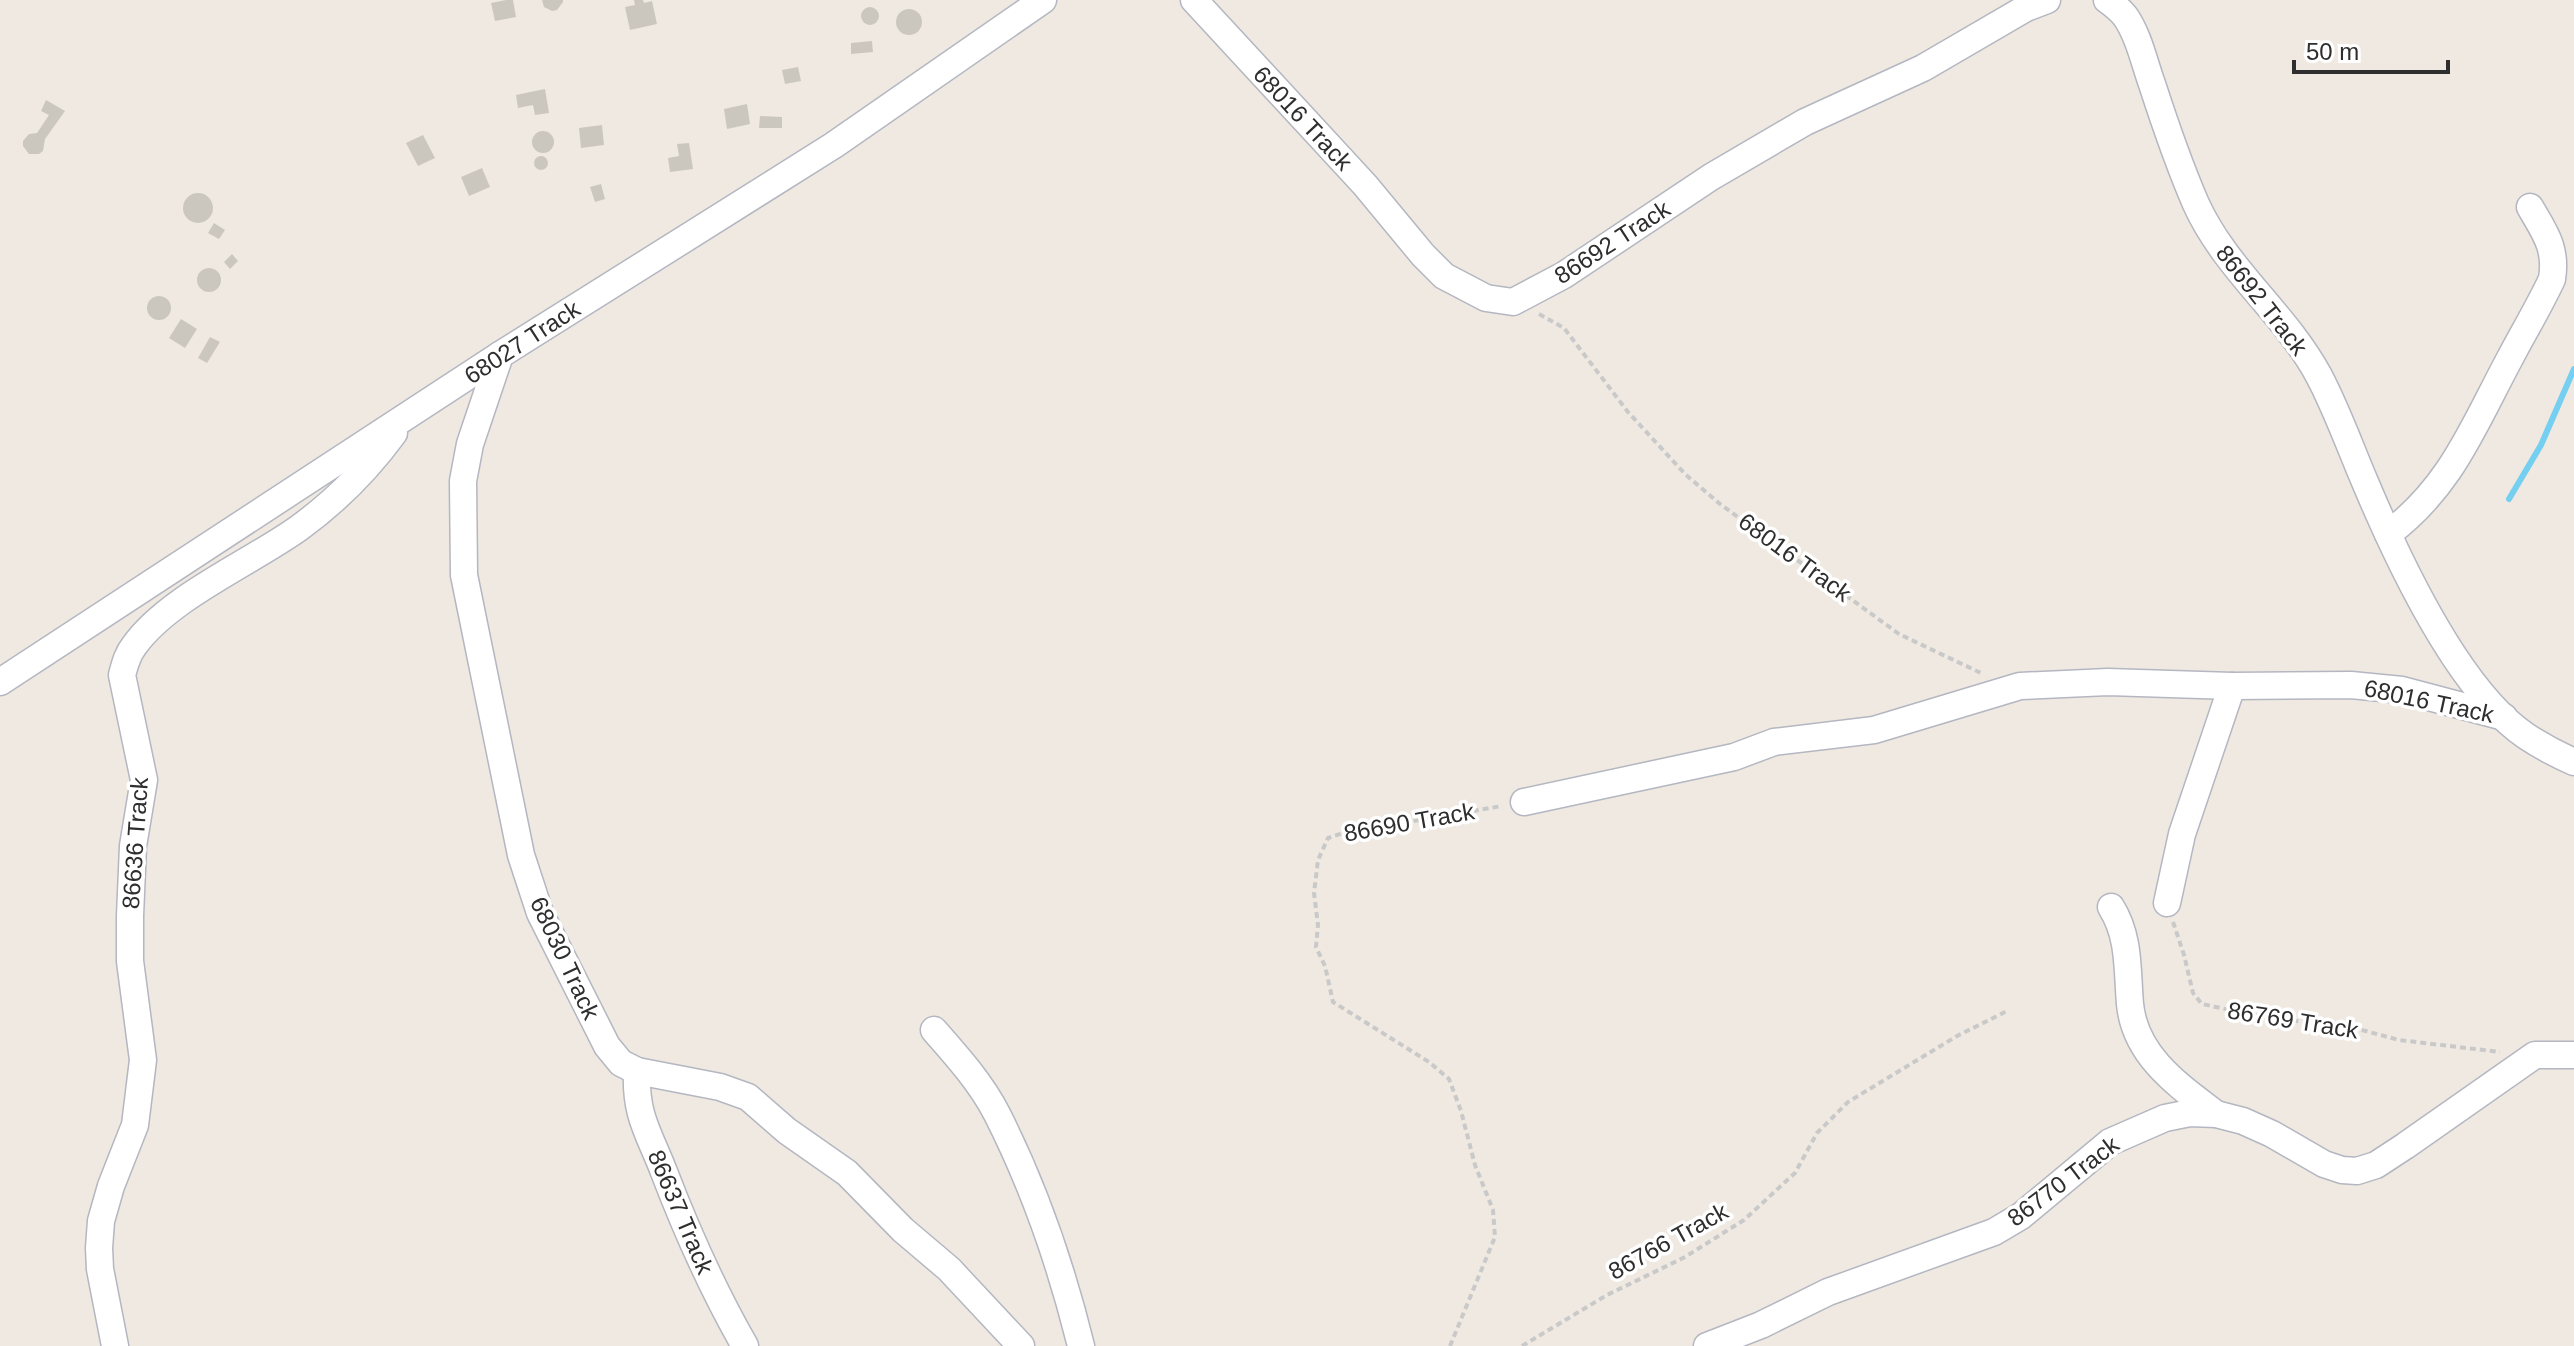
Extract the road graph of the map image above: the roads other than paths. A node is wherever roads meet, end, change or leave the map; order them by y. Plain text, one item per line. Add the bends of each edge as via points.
1 (1043, 0) edge
2 (1194, 0) edge
3 (2047, 0) edge
4 (2107, 0) edge
5 (2530, 207) dead end
6 (1513, 302) joint
7 (500, 355) junction
8 (406, 417) junction
9 (2388, 534) junction
10 (0, 682) edge
11 (2232, 686) junction
12 (2504, 717) junction
13 (2574, 762) edge
14 (1524, 802) road end
15 (2167, 903) road end
16 (2111, 907) dead end
17 (934, 1030) dead end
18 (2574, 1055) edge
19 (637, 1071) junction
20 (2216, 1114) junction
21 (115, 1346) edge
22 (745, 1346) edge
23 (1021, 1346) edge
24 (1081, 1346) edge
25 (1707, 1346) edge

1 - 7 street, 68027 Track via 834,145
2 - 6 street, 68016 Track via 1444,276 1486,298
3 - 6 street, 86692 Track via 1923,68 1805,122
4 - 9 street, 86692 Track via 2126,17 2137,40 2211,235 2288,329 2319,377
5 - 9 street via 2555,259 2548,288 2452,468 2430,498
7 - 8 street, 68027 Track
7 - 19 street, 68030 Track via 463,481 470,614 521,855 540,913 607,1046 621,1063
8 - 10 street, 68027 Track
8 - 21 street, 86636 Track via 346,490 300,527 185,600 151,627 126,659 122,675 144,780 133,846 130,916 130,961 143,1060 135,1125 101,1221 100,1269
9 - 12 street, 86692 Track via 2434,622
11 - 12 street, 68016 Track via 2377,687
11 - 14 street, 68016 Track via 2020,686 1874,730 1774,742 1734,757
11 - 15 street via 2182,834
12 - 13 street, 68016 Track
16 - 20 street via 2129,965 2135,1030 2161,1069
17 - 24 street via 996,1113 1064,1280
18 - 20 street, 86770 Track via 2535,1055 2376,1165 2357,1171 2324,1164 2272,1134
19 - 22 street, 86637 Track via 643,1125 690,1238
19 - 23 street, 68030 Track via 748,1097 847,1173
20 - 25 street, 86770 Track via 2190,1113 2140,1127 2110,1142 1994,1232 1828,1292

